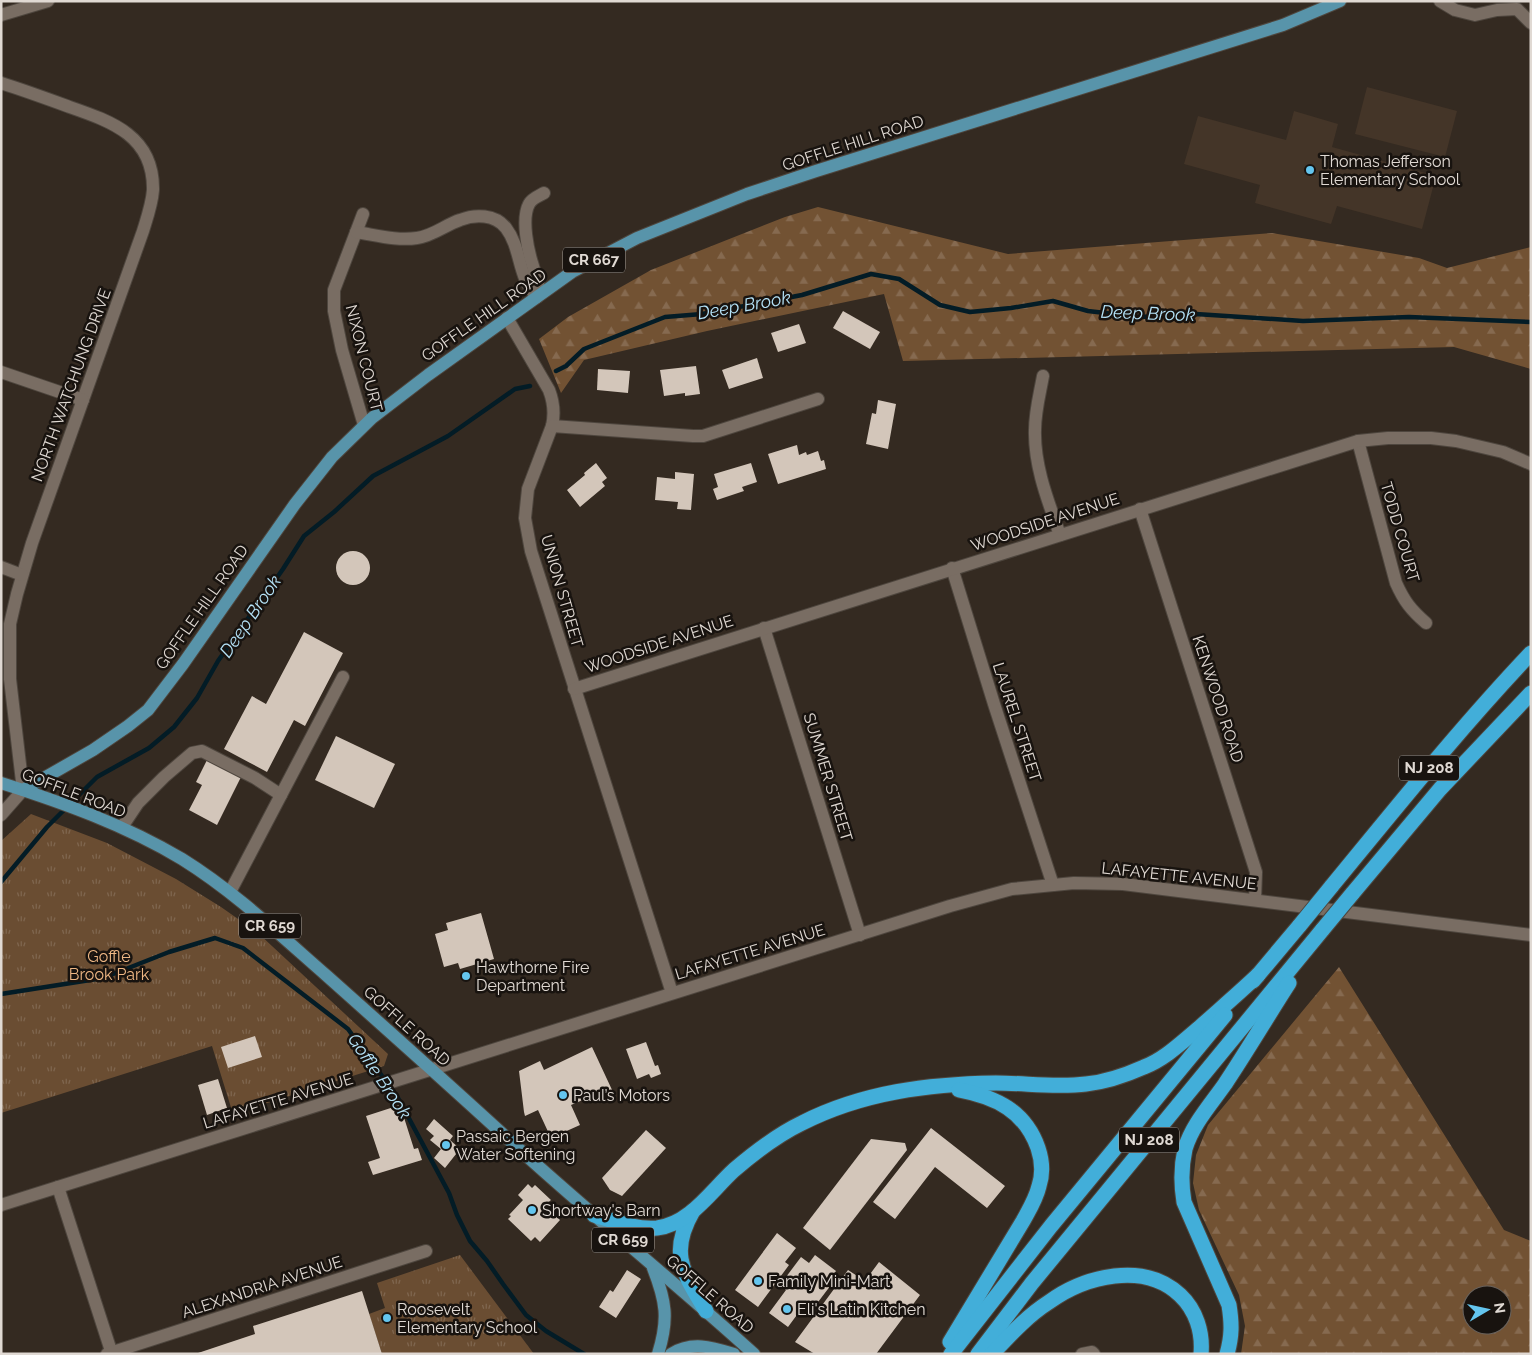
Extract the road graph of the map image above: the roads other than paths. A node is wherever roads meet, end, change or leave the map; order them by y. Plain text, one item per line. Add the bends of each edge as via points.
1 (48, 1) edge
2 (1340, 1) edge
3 (1440, 1) edge
4 (1, 15) edge
5 (1531, 23) edge
6 (1, 82) edge
7 (544, 193) dead end
8 (363, 214) dead end
9 (356, 232) junction
10 (537, 297) junction
11 (507, 318) junction
12 (1, 372) edge
13 (1043, 376) dead end
14 (83, 400) junction
15 (818, 400) dead end
16 (364, 425) junction
17 (552, 426) junction
18 (1358, 441) junction
19 (1531, 464) edge
20 (1140, 509) junction
21 (1060, 535) junction
22 (1, 567) edge
23 (952, 568) junction
24 (22, 575) junction
25 (1426, 623) dead end
26 (764, 628) junction
27 (1531, 653) edge
28 (344, 677) dead end
29 (574, 688) junction
30 (1531, 693) edge
31 (1, 783) edge
32 (23, 790) junction
33 (281, 795) junction
34 (1, 815) edge
35 (122, 827) junction
36 (1053, 885) junction
37 (230, 892) junction
38 (1255, 900) junction
39 (1323, 929) junction
40 (860, 935) junction
41 (1531, 935) edge
42 (1258, 975) junction
43 (672, 993) junction
44 (433, 1070) junction
45 (930, 1087) junction
46 (58, 1187) junction
47 (1, 1206) edge
48 (693, 1212) junction
49 (594, 1215) junction
50 (426, 1251) dead end
51 (652, 1265) junction
52 (706, 1311) junction
53 (110, 1353) edge
54 (658, 1354) edge
55 (671, 1354) edge
56 (734, 1354) edge
57 (754, 1354) edge
58 (942, 1354) edge
59 (951, 1354) edge
60 (978, 1354) edge
61 (992, 1354) edge
62 (1082, 1354) edge
63 (1094, 1354) edge
64 (1201, 1354) edge
65 (1227, 1354) edge

1 - 4 street
2 - 10 main road, GOFFLE HILL ROAD / CR 667 via 1282,25 747,194 637,238 572,272
3 - 5 street via 1455,10 1475,15 1517,9
6 - 14 street, NORTH WATCHUNG DRIVE via 100,117 122,129 144,152 152,176 151,206
7 - 10 street via 529,204 525,224 538,281
8 - 9 street, NIXON COURT
9 - 10 street via 417,238 460,220 479,216 492,218 506,228 514,242 526,282
9 - 16 street, NIXON COURT via 334,290 334,311
10 - 11 main road, GOFFLE HILL ROAD / CR 667
11 - 16 main road, GOFFLE HILL ROAD / CR 667
11 - 17 street, UNION STREET via 549,390 554,403
12 - 14 street
13 - 21 street via 1036,416 1036,452 1044,490
14 - 24 street, NORTH WATCHUNG DRIVE
15 - 17 street via 704,436
16 - 32 main road, GOFFLE HILL ROAD / CR 667 via 332,457 295,504 148,710 93,750
17 - 29 street, UNION STREET via 528,489 526,518 532,551
18 - 19 street, WOODSIDE AVENUE via 1388,438 1456,441 1503,452
18 - 20 street, WOODSIDE AVENUE
18 - 25 street, TODD COURT via 1396,583 1403,599
20 - 21 street, WOODSIDE AVENUE
20 - 38 street, KENWOOD ROAD via 1256,872
21 - 23 street, WOODSIDE AVENUE
22 - 24 street
23 - 26 street, WOODSIDE AVENUE
23 - 36 street, LAUREL STREET
24 - 32 street, NORTH WATCHUNG DRIVE via 10,624 10,678
26 - 29 street, WOODSIDE AVENUE
26 - 40 street, SUMMER STREET
27 - 42 highway, NJ 208, bridge via 1459,732
28 - 33 street
29 - 43 street, UNION STREET
30 - 39 highway, NJ 208, bridge via 1440,788
31 - 32 main road, GOFFLE ROAD / CR 659
32 - 34 street, GOFFLE HILL ROAD / CR 667
32 - 35 main road, GOFFLE ROAD / CR 659
33 - 35 street via 202,751 192,753 138,803
33 - 37 street
35 - 37 main road, GOFFLE ROAD / CR 659 via 181,858
36 - 38 street, LAFAYETTE AVENUE via 1123,884
36 - 40 street, LAFAYETTE AVENUE via 1012,889
37 - 44 main road, GOFFLE ROAD / CR 659
38 - 41 street, LAFAYETTE AVENUE
39 - 60 highway, NJ 208 via 1032,1283
39 - 65 highway via 1194,1129 1186,1148 1181,1187 1184,1202 1229,1305 1232,1321
40 - 43 street, LAFAYETTE AVENUE
42 - 45 highway via 1180,1044 1128,1074 1087,1084 999,1083
42 - 59 highway, NJ 208 via 1051,1226
43 - 44 street, LAFAYETTE AVENUE
44 - 46 street, LAFAYETTE AVENUE
44 - 49 main road, GOFFLE ROAD / CR 659
45 - 48 highway via 876,1095 801,1123 756,1152
45 - 58 highway via 976,1093 1010,1109 1034,1137 1042,1169 1037,1194 1023,1221
46 - 47 street, LAFAYETTE AVENUE
46 - 53 street
48 - 49 highway via 670,1225 657,1228 628,1225
48 - 52 highway via 684,1226 680,1258 685,1274
49 - 51 main road, GOFFLE ROAD / CR 659
50 - 53 street, ALEXANDRIA AVENUE
51 - 52 main road, GOFFLE ROAD / CR 659
51 - 54 main road via 666,1319
52 - 57 main road, GOFFLE ROAD / CR 659
55 - 56 main road via 688,1346 710,1347
61 - 64 highway via 1029,1317 1068,1290 1087,1282 1125,1275 1144,1276 1161,1282 1186,1300 1199,1327
62 - 63 street

